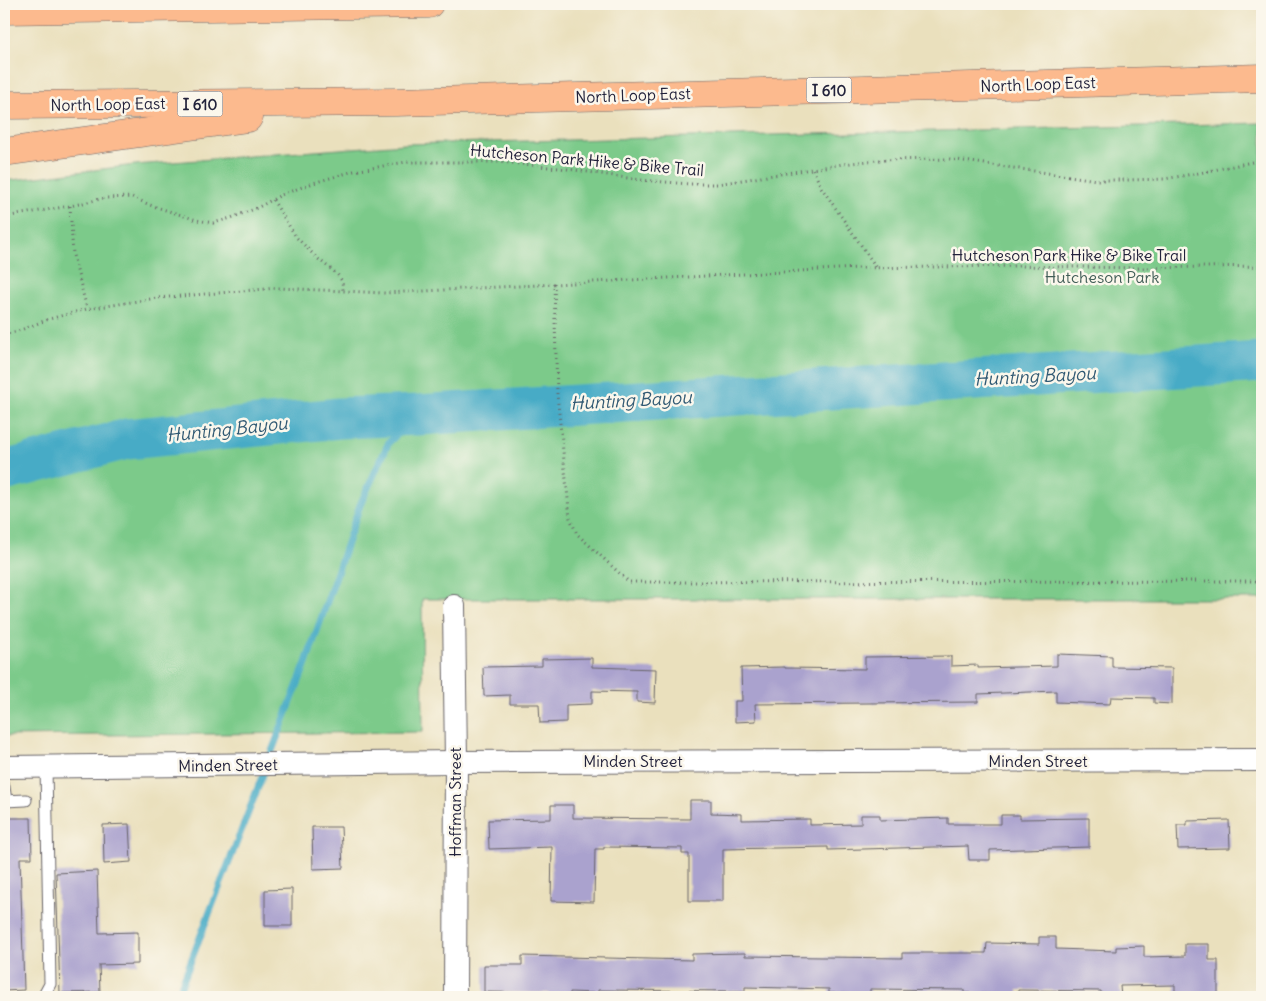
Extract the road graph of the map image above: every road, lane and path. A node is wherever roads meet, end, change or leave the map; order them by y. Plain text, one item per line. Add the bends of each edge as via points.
1 (429, 4) edge
2 (4, 10) edge
3 (1262, 78) edge
4 (396, 102) junction
5 (4, 105) edge
6 (4, 152) edge
7 (1262, 160) edge
8 (813, 169) junction
9 (273, 200) junction
10 (70, 206) junction
11 (4, 217) edge
12 (1262, 266) edge
13 (877, 268) junction
14 (554, 283) junction
15 (343, 291) junction
16 (87, 309) junction
17 (4, 335) edge
18 (1262, 581) edge
19 (454, 606) dead end
20 (1262, 760) edge
21 (456, 762) junction
22 (4, 767) edge
23 (46, 767) junction
24 (4, 787) edge
25 (26, 800) dead end
26 (5, 801) edge
27 (42, 997) edge
28 (455, 997) edge

1 - 2 highway
3 - 4 highway, North Loop East / I 610
4 - 5 highway, North Loop East / I 610
4 - 6 highway via 241,119
7 - 8 path, Hutcheson Park Hike & Bike Trail via 1164,179 1125,180 1096,180 950,159 877,160
8 - 9 path, Hutcheson Park Hike & Bike Trail via 717,184 689,184 502,162 406,162 354,171 313,183
8 - 13 path via 821,187
9 - 10 path, Hutcheson Park Hike & Bike Trail via 213,223 132,197 105,198
9 - 15 path via 296,237 337,274
10 - 11 path, Hutcheson Park Hike & Bike Trail
10 - 16 path via 73,255
12 - 13 path, Hutcheson Park Hike & Bike Trail
13 - 14 path, Hutcheson Park Hike & Bike Trail
14 - 15 path, Hutcheson Park Hike & Bike Trail via 386,293
14 - 18 path via 557,394 570,518 577,534 629,582
15 - 16 path, Hutcheson Park Hike & Bike Trail via 278,288 157,298
16 - 17 path, Hutcheson Park Hike & Bike Trail
19 - 21 street, Hoffman Street
20 - 21 street, Minden Street
21 - 23 street, Minden Street
21 - 28 street, Hoffman Street
22 - 23 street, Minden Street
23 - 27 lane via 50,984
24 - 26 lane
25 - 26 lane

